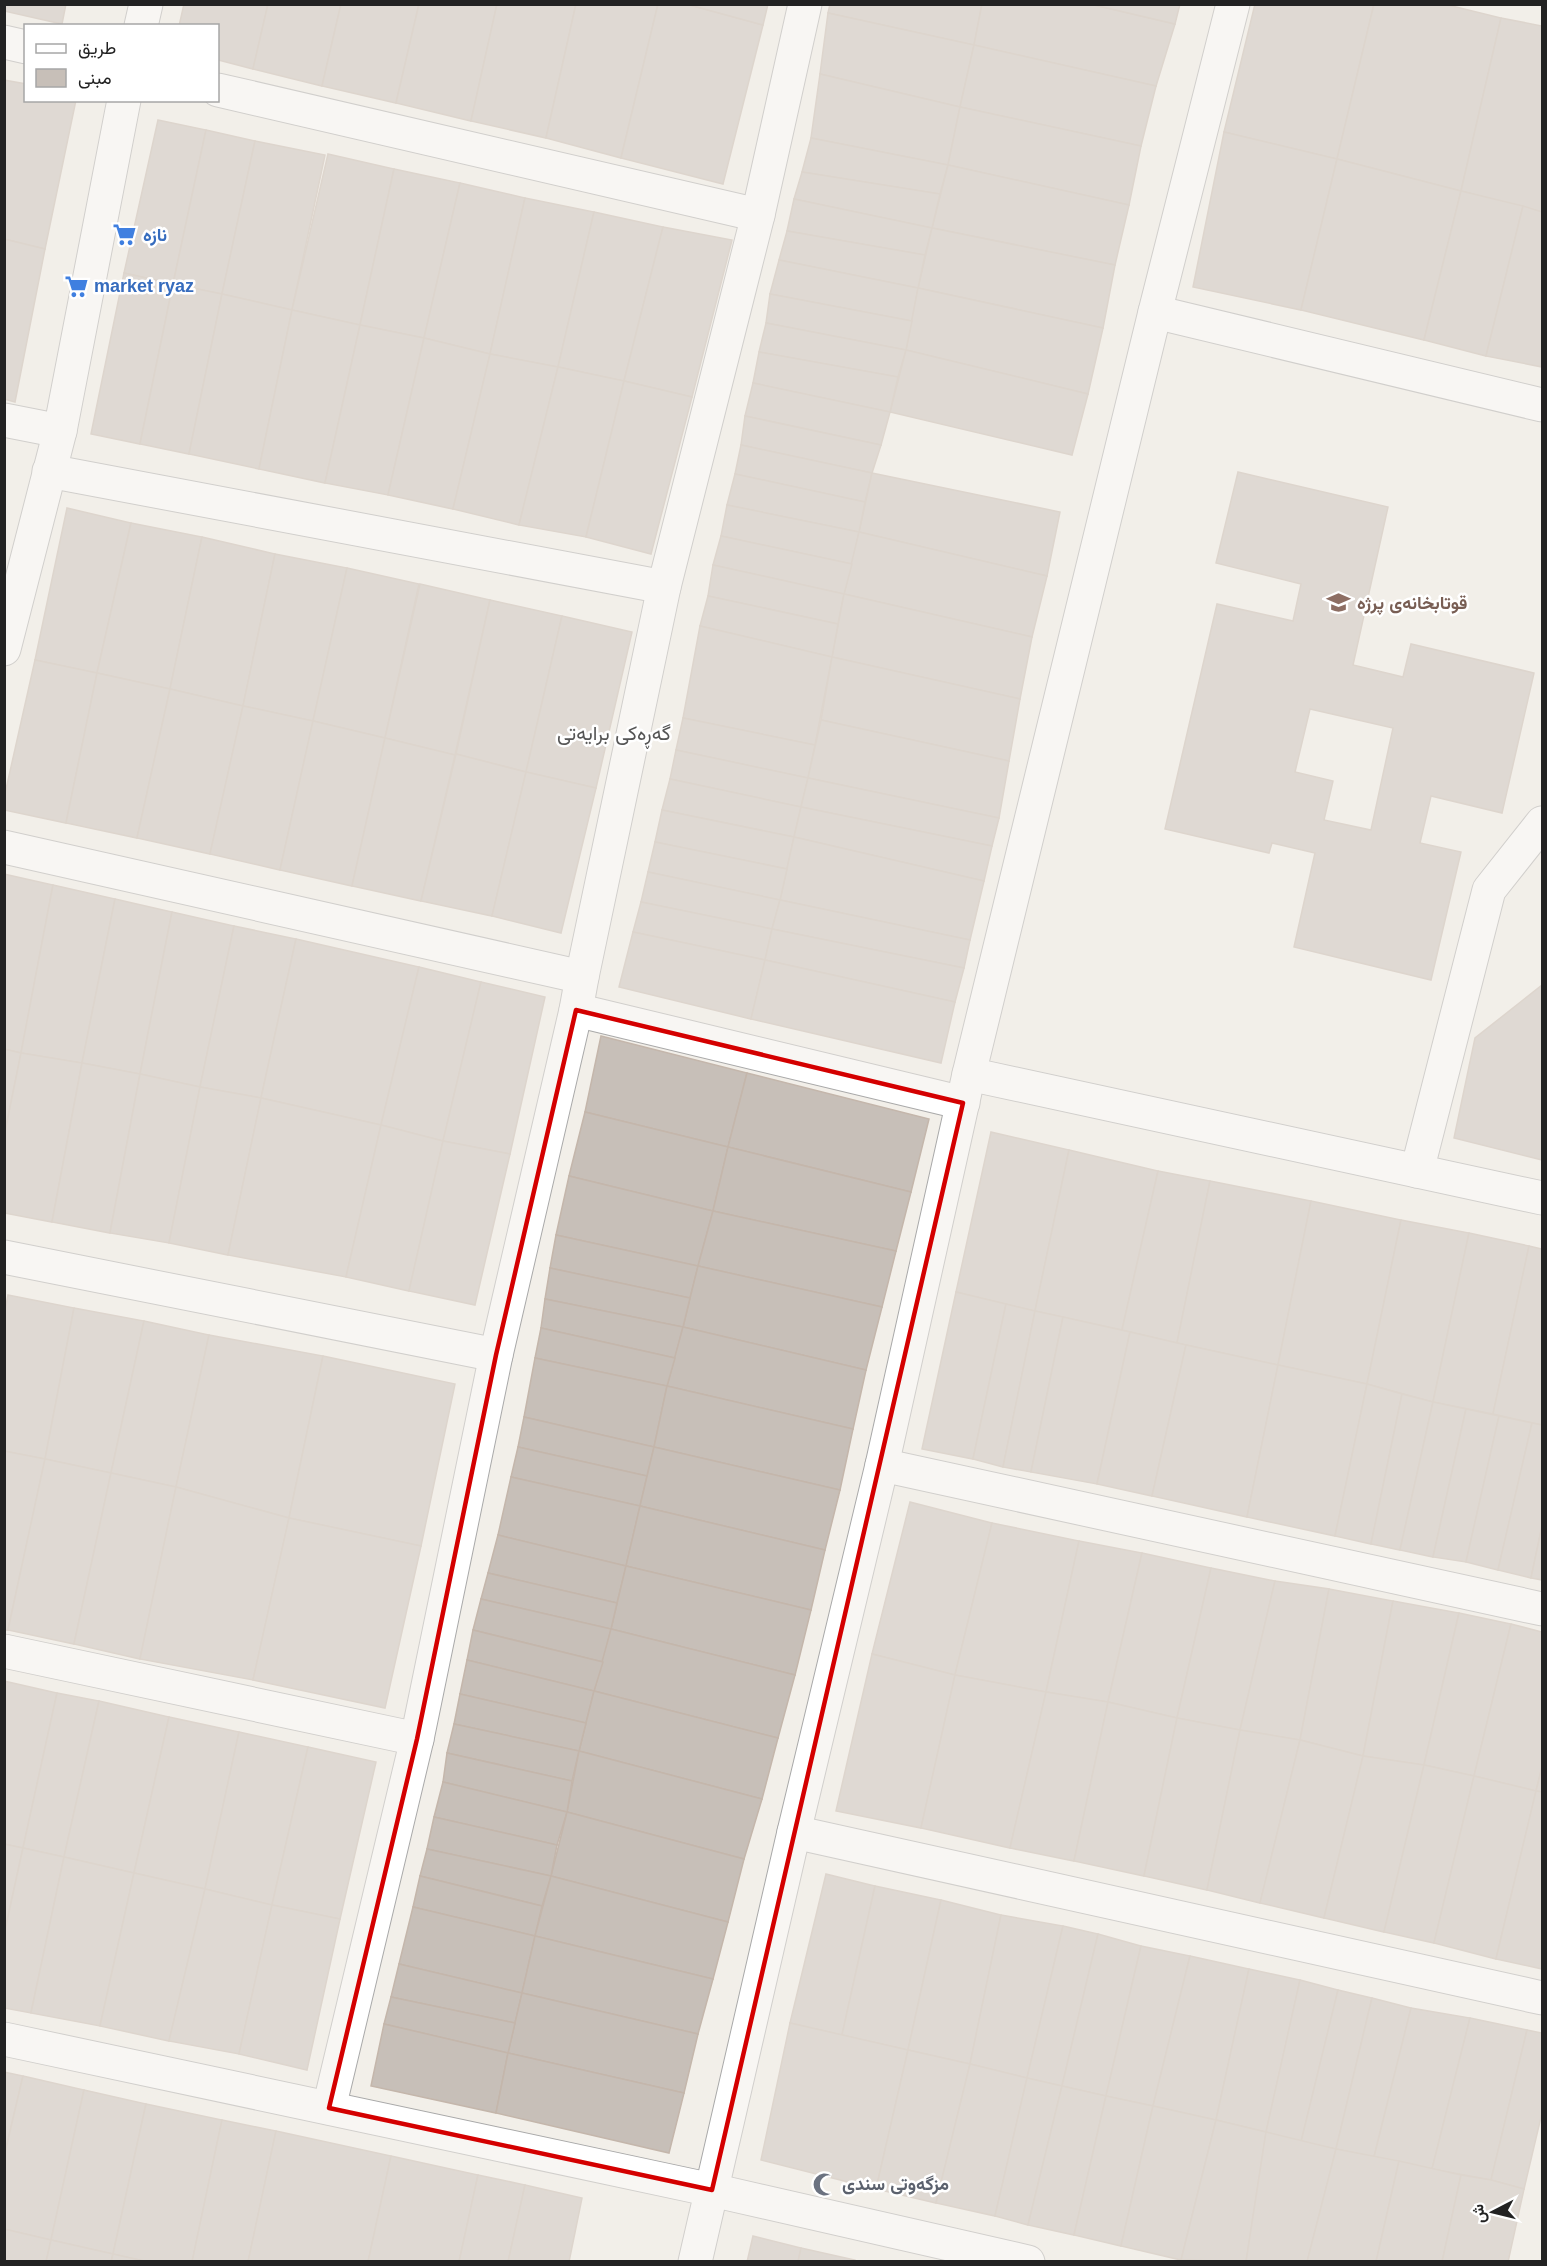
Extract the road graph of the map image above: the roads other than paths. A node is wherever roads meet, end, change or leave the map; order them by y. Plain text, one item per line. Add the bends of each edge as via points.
1 (146, 4) edge
2 (805, 4) edge
3 (1233, 4) edge
4 (141, 24) edge
5 (4, 42) edge
6 (24, 47) edge
7 (219, 90) edge
8 (124, 102) edge
9 (758, 215) junction
10 (1155, 312) junction
11 (1542, 405) edge
12 (4, 420) edge
13 (60, 431) junction
14 (49, 471) junction
15 (664, 587) junction
16 (4, 649) edge
17 (1542, 823) edge
18 (4, 847) edge
19 (582, 977) junction
20 (576, 1010) junction
21 (966, 1088) junction
22 (1417, 1171) junction
23 (1542, 1198) edge
24 (4, 1257) edge
25 (496, 1355) junction
26 (882, 1465) junction
27 (1542, 1609) edge
28 (4, 1651) edge
29 (417, 1739) junction
30 (794, 1832) junction
31 (1542, 1998) edge
32 (4, 2039) edge
33 (329, 2108) junction
34 (712, 2190) junction
35 (695, 2262) edge
36 (1028, 2262) edge

1 - 4 street
2 - 9 street
3 - 10 street
5 - 6 street
7 - 9 street
8 - 13 street
9 - 15 street
10 - 11 street
10 - 21 street
12 - 13 street
13 - 14 street
14 - 15 street
14 - 16 street
15 - 19 street
17 - 22 street via 1490,890
18 - 19 street
19 - 20 street
20 - 21 street
20 - 25 street
21 - 22 street
21 - 26 street
22 - 23 street
24 - 25 street
25 - 29 street
26 - 27 street
26 - 30 street
28 - 29 street
29 - 33 street
30 - 31 street
30 - 34 street
32 - 33 street
33 - 34 street
34 - 35 street
34 - 36 street

